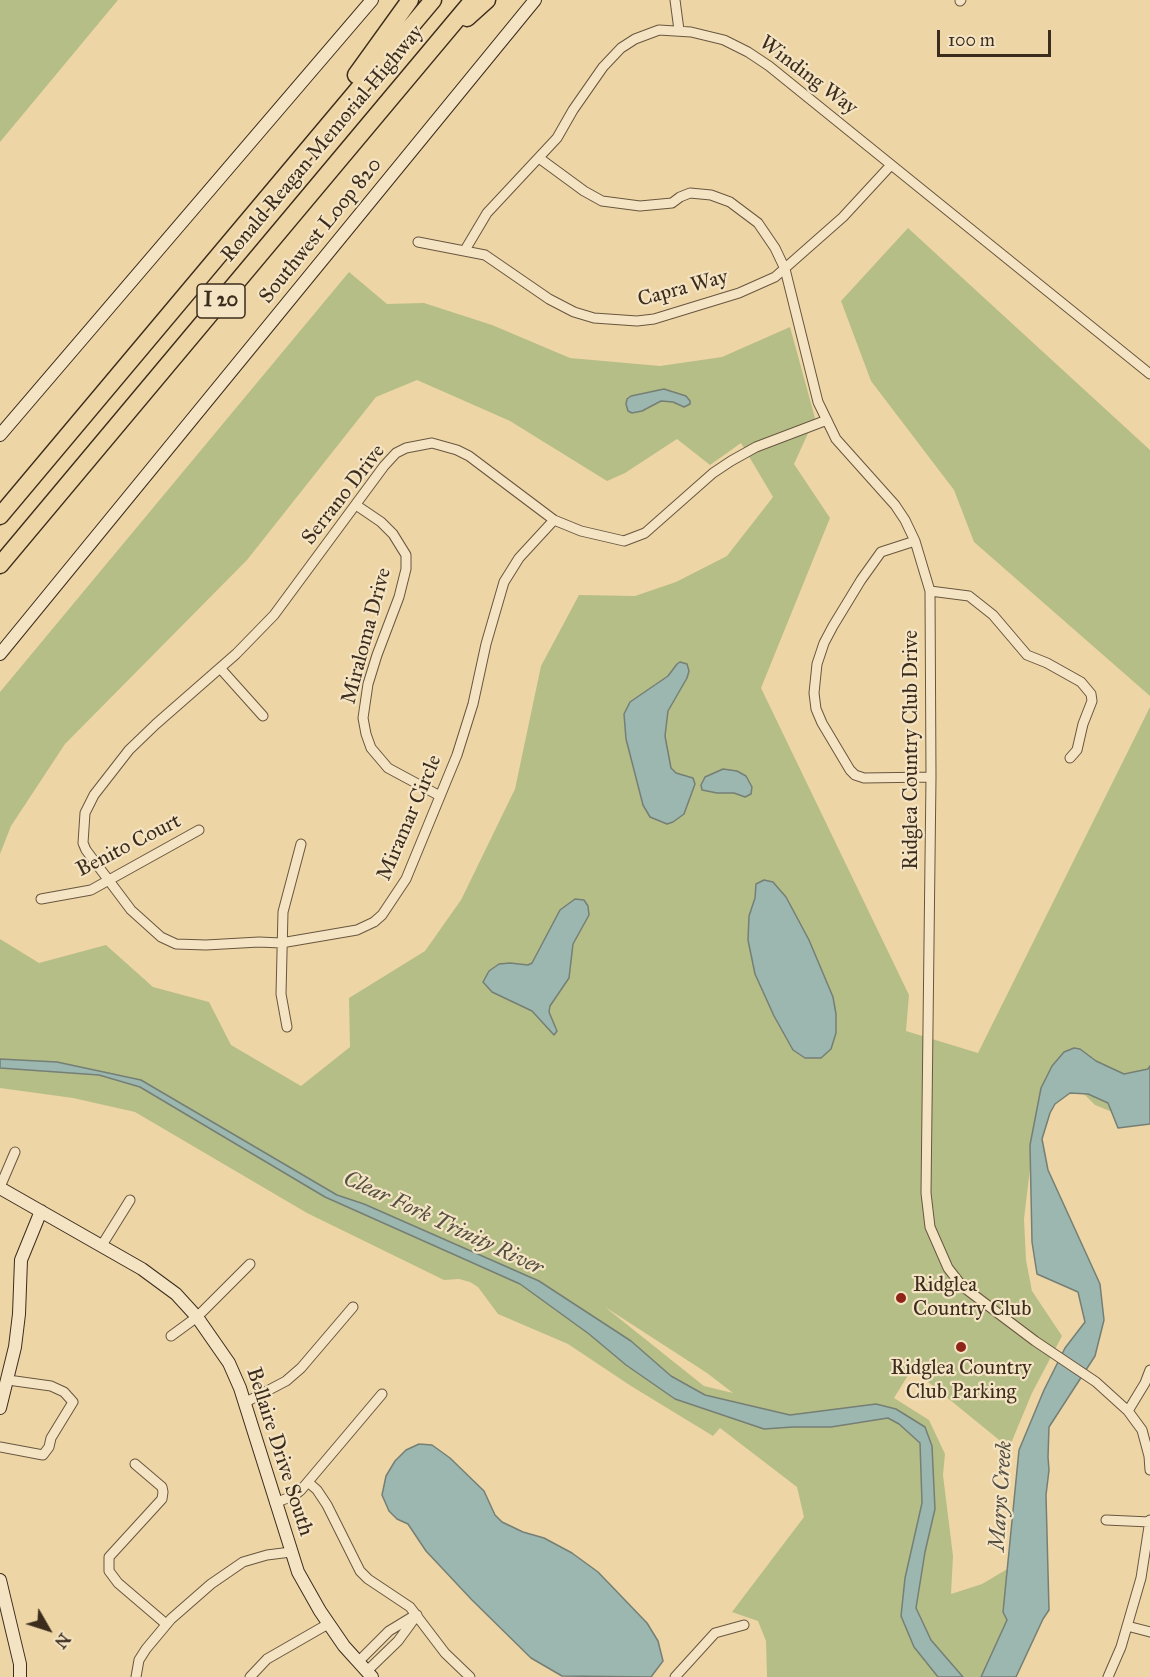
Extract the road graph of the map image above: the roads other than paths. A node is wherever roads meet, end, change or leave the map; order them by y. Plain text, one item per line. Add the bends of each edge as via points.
1 (372, 0) edge
2 (411, 0) edge
3 (433, 0) edge
4 (473, 0) edge
5 (487, 0) edge
6 (535, 0) edge
7 (675, 0) edge
8 (679, 30) junction
9 (442, 36) junction
10 (539, 158) junction
11 (891, 165) junction
12 (245, 224) junction
13 (418, 242) dead end
14 (465, 250) junction
15 (785, 268) junction
16 (1150, 374) edge
17 (827, 420) junction
18 (0, 435) edge
19 (356, 505) junction
20 (0, 516) edge
21 (554, 520) junction
22 (915, 541) junction
23 (0, 565) edge
24 (930, 591) junction
25 (0, 654) edge
26 (220, 668) junction
27 (263, 716) dead end
28 (1070, 758) dead end
29 (931, 777) junction
30 (440, 796) junction
31 (199, 830) dead end
32 (301, 844) dead end
33 (108, 880) junction
34 (41, 899) dead end
35 (281, 942) junction
36 (287, 1027) dead end
37 (15, 1152) dead end
38 (0, 1188) edge
39 (130, 1200) dead end
40 (41, 1211) junction
41 (102, 1245) junction
42 (249, 1264) dead end
43 (353, 1307) dead end
44 (197, 1317) junction
45 (171, 1336) dead end
46 (1150, 1370) edge
47 (8, 1380) junction
48 (382, 1394) dead end
49 (246, 1402) junction
50 (0, 1408) edge
51 (1128, 1411) junction
52 (0, 1447) edge
53 (135, 1464) dead end
54 (1150, 1470) edge
55 (308, 1482) junction
56 (275, 1503) junction
57 (1106, 1520) dead end
58 (1150, 1522) edge
59 (291, 1552) junction
60 (0, 1580) edge
61 (417, 1615) junction
62 (166, 1624) junction
63 (328, 1624) junction
64 (744, 1624) dead end
65 (1127, 1626) junction
66 (1150, 1632) edge
67 (366, 1670) edge
68 (20, 1677) edge
69 (136, 1677) edge
70 (250, 1677) edge
71 (470, 1677) edge
72 (675, 1677) edge
73 (1108, 1677) edge

1 - 18 street
2 - 12 highway via 327,113 248,207
3 - 12 highway, Ronald Reagan Memorial Highway / I 20
4 - 9 highway, Ronald Reagan Memorial Highway / I 20
5 - 9 highway
6 - 25 street, Southwest Loop 820
7 - 8 street
8 - 10 street, Winding Way via 647,33 621,48 603,67 557,138
8 - 11 street, Winding Way via 711,36 748,52
9 - 23 highway, Ronald Reagan Memorial Highway / I 20
10 - 14 street, Winding Way via 494,205
10 - 15 street, Ridglea Country Club Drive via 602,201 640,206 672,203 690,194 722,198 758,223
11 - 15 street, Capra Way via 843,217
11 - 16 street, Winding Way
12 - 20 highway, Ronald Reagan Memorial Highway / I 20
13 - 14 street, Capra Way
14 - 15 street, Capra Way via 492,259 574,312 594,318 637,321 739,293 775,277
15 - 17 street, Ridglea Country Club Drive via 818,402
17 - 21 street, Serrano Drive via 756,447 731,461 638,537 616,541
17 - 22 street, Ridglea Country Club Drive via 836,439 895,505
19 - 21 street, Serrano Drive via 396,453 432,443 469,456
19 - 26 street, Serrano Drive via 274,615
19 - 30 street, Miraloma Drive via 393,534 406,555 399,597 368,684 363,718 366,734 371,748 388,768
21 - 30 street, Miramar Circle via 519,558 504,582 473,704
22 - 24 street, Ridglea Country Club Drive
22 - 29 street via 881,552 861,580 824,643 814,693 822,723 855,775
24 - 28 street via 969,596 993,615 1027,655 1081,682 1092,701 1077,750
24 - 29 street, Ridglea Country Club Drive
26 - 27 street
26 - 33 street, Serrano Drive via 129,750 94,795 85,813 83,843
29 - 51 street, Ridglea Country Club Drive via 928,1215 935,1242 954,1278 1096,1382
30 - 35 street, Miramar Circle via 406,879 382,915 357,930
31 - 33 street, Benito Court
32 - 35 street via 283,912
33 - 34 street, Benito Court via 91,890
33 - 35 street, Miramar Circle via 130,910 154,932 176,944
35 - 36 street via 281,994
37 - 38 street
38 - 40 street, Bellaire Drive South
39 - 41 street
40 - 41 street, Bellaire Drive South
40 - 47 street via 21,1260 20,1314
41 - 44 street, Bellaire Drive South via 176,1294
42 - 44 street
43 - 49 street via 301,1368 286,1381
44 - 45 street
44 - 49 street, Bellaire Drive South via 230,1363
46 - 51 street
47 - 50 street
47 - 52 street via 51,1386 73,1402 43,1455
48 - 55 street
49 - 56 street, Bellaire Drive South
51 - 54 street, Ridglea Country Club Drive via 1142,1430
53 - 62 street via 164,1492 109,1557 109,1571
55 - 56 street via 295,1495
55 - 61 street via 327,1505 360,1570
56 - 59 street, Bellaire Drive South
57 - 58 street
58 - 65 street via 1141,1578
59 - 62 street via 243,1562
59 - 63 street, Bellaire Drive South
60 - 68 street
61 - 67 street via 398,1641
61 - 71 street via 445,1653
62 - 69 street via 142,1654
63 - 67 street, Bellaire Drive South
63 - 70 street via 267,1659
64 - 72 street via 715,1633
65 - 66 street
65 - 73 street

